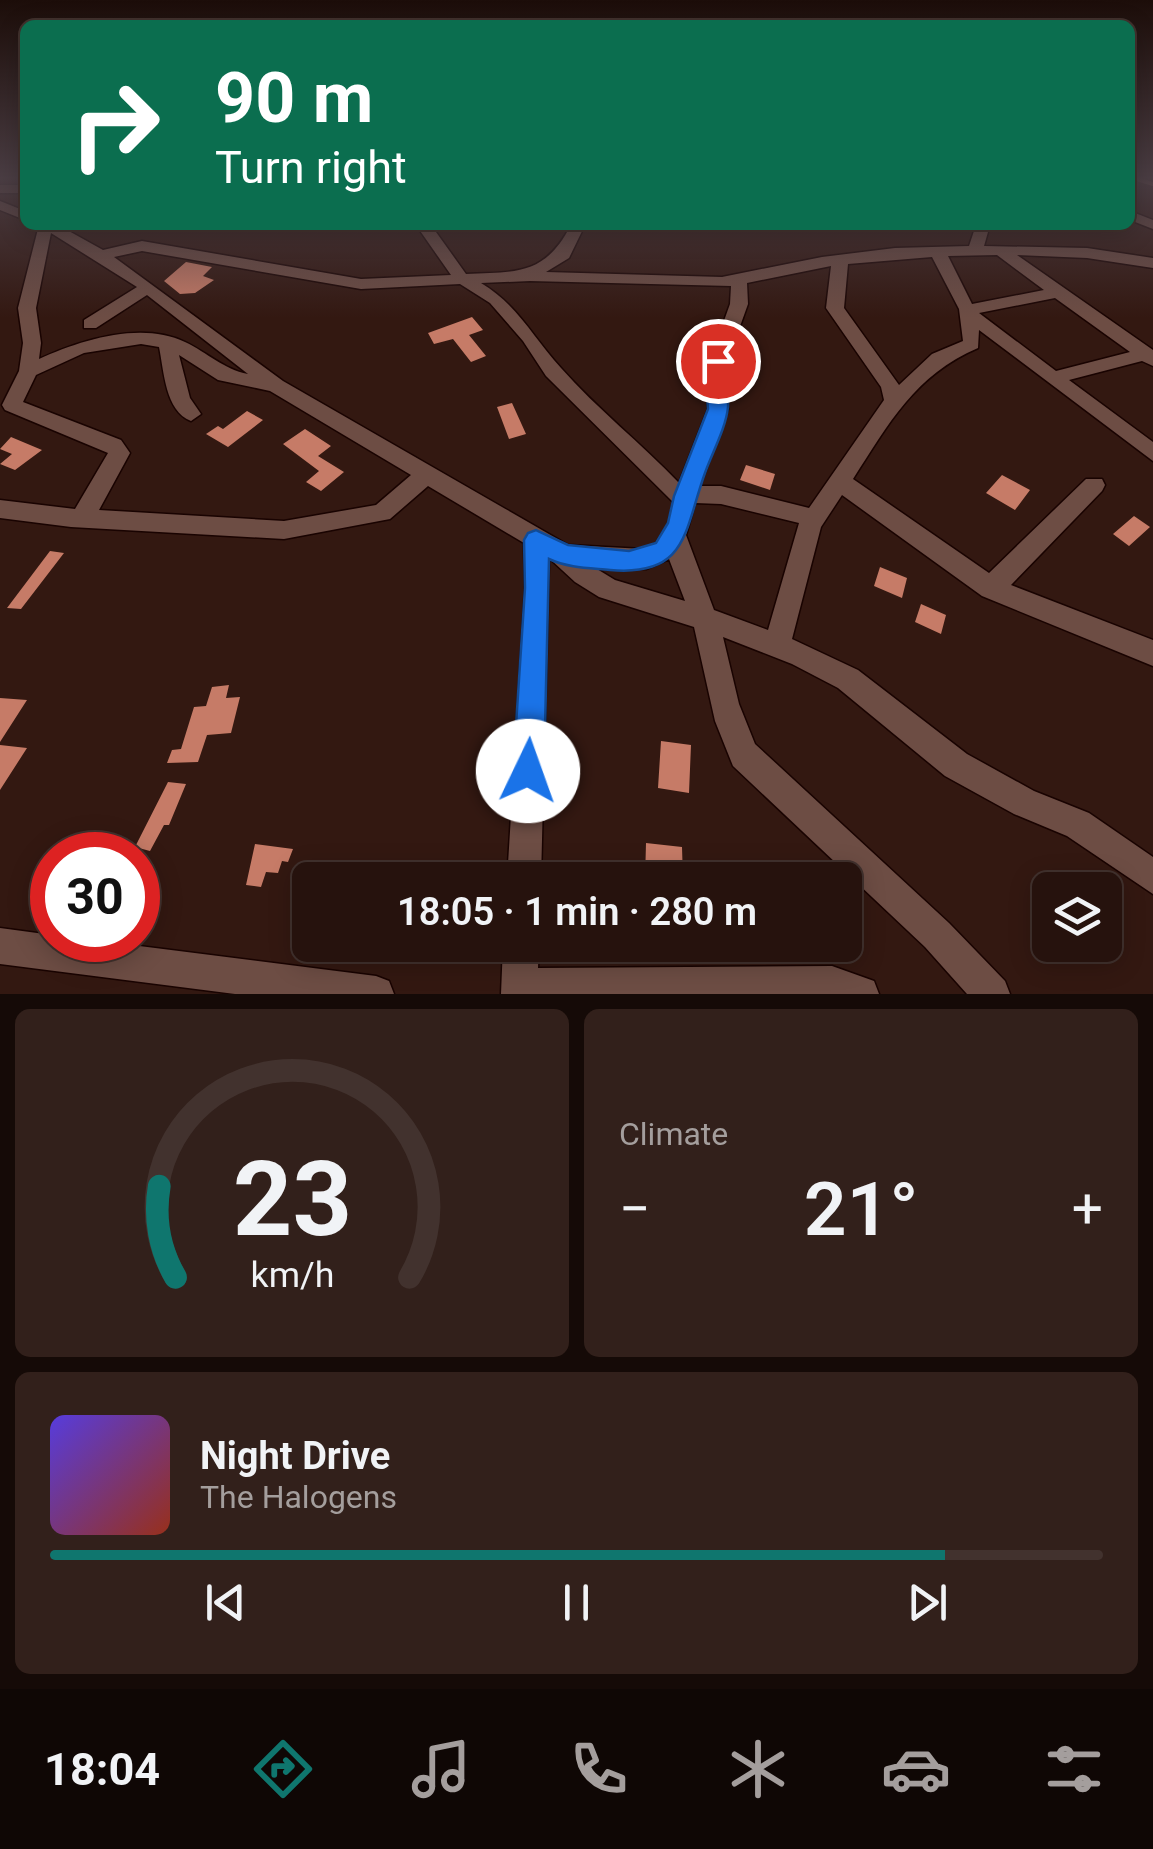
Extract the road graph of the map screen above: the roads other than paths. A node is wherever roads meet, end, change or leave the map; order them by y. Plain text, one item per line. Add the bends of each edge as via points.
1 (44, 230) edge
2 (55, 230) edge
3 (427, 230) edge
4 (575, 230) edge
5 (982, 230) edge
6 (1001, 250) junction
7 (938, 252) junction
8 (975, 252) junction
9 (100, 256) junction
10 (840, 260) junction
11 (1153, 263) edge
12 (528, 276) junction
13 (461, 278) junction
14 (739, 280) junction
15 (148, 288) junction
16 (1060, 292) junction
17 (496, 299) junction
18 (967, 310) junction
19 (90, 324) dead end
20 (167, 342) junction
21 (1149, 357) edge
22 (28, 371) junction
23 (1052, 378) junction
24 (276, 386) junction
25 (894, 400) junction
26 (192, 414) dead end
27 (1153, 453) edge
28 (426, 476) junction
29 (839, 481) junction
30 (1094, 485) dead end
31 (686, 496) junction
32 (0, 509) edge
33 (82, 518) junction
34 (814, 518) junction
35 (674, 536) junction
36 (536, 540) junction
37 (564, 555) junction
38 (990, 588) junction
39 (704, 619) junction
40 (777, 645) junction
41 (1153, 653) edge
42 (525, 862) edge
43 (1153, 876) edge
44 (0, 946) edge
45 (520, 962) edge
46 (519, 990) edge
47 (376, 994) edge
48 (861, 994) edge
49 (992, 994) edge

1 - 22 street via 28,308
2 - 9 street
3 - 13 street
4 - 12 street via 563,254
5 - 8 street
6 - 8 street
6 - 11 street via 1088,252
6 - 16 street
7 - 8 street
7 - 10 street
7 - 18 street
9 - 13 street via 142,246 361,284
9 - 15 street
10 - 14 street
10 - 25 street via 835,308
12 - 13 street
12 - 14 street
12 - 17 street
13 - 17 street
14 - 31 street via 738,304 715,367 718,409
15 - 19 street
15 - 24 street
16 - 18 street
16 - 21 street
17 - 31 street via 552,372 659,481
18 - 23 street
18 - 25 street via 972,344 938,358
20 - 22 street via 104,342
20 - 24 street via 225,376
20 - 26 street via 180,399
21 - 23 street
22 - 33 street via 12,406 114,445 118,453
23 - 27 street
24 - 28 street
25 - 29 street
28 - 33 street via 382,513 298,529
28 - 36 street
29 - 34 street
29 - 38 street
30 - 38 street
31 - 34 street via 722,494
31 - 35 street
32 - 33 street
34 - 40 street
35 - 37 street via 646,559
35 - 39 street
36 - 37 street
36 - 42 street
37 - 39 street via 608,589
38 - 41 street
39 - 40 street
39 - 49 street via 728,725 744,755
40 - 43 street via 848,679 956,765 1078,824
44 - 47 street
45 - 46 street
46 - 48 street via 832,984

